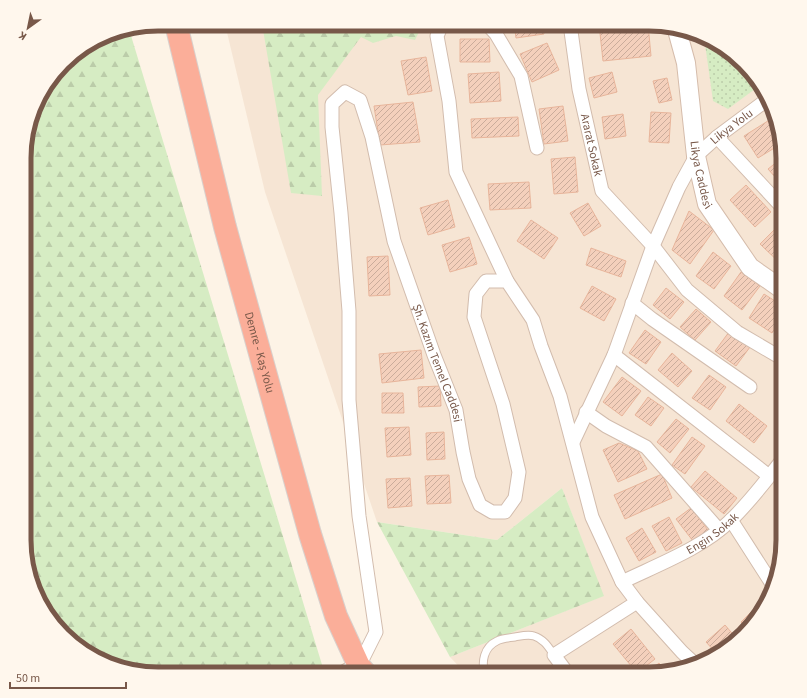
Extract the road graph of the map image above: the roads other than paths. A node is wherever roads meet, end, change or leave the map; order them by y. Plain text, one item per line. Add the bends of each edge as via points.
1 (178, 31) edge
2 (188, 31) edge
3 (439, 31) edge
4 (493, 31) edge
5 (571, 31) edge
6 (678, 34) edge
7 (187, 68) junction
8 (763, 103) edge
9 (717, 137) junction
10 (537, 148) dead end
11 (696, 156) junction
12 (776, 200) edge
13 (653, 246) junction
14 (507, 281) junction
15 (776, 285) edge
16 (632, 303) junction
17 (614, 355) junction
18 (776, 355) edge
19 (750, 387) dead end
20 (586, 412) junction
21 (572, 442) junction
22 (776, 468) edge
23 (770, 476) junction
24 (731, 520) junction
25 (720, 530) junction
26 (769, 580) edge
27 (622, 582) junction
28 (637, 602) junction
29 (554, 655) junction
30 (690, 660) edge
31 (355, 667) edge
32 (359, 667) edge
33 (483, 667) edge
34 (563, 667) edge

1 - 7 highway, Demre - Kaş Yolu
2 - 7 highway
3 - 14 street via 437,36 449,101 456,172
4 - 10 street via 521,76
5 - 13 street, Ararat Sokak via 578,89 602,191
6 - 11 street, Likya Caddesi via 686,63
7 - 31 highway, Demre - Kaş Yolu via 225,227 310,534
8 - 9 street, Likya Yolu
9 - 11 street, Likya Yolu
9 - 12 street
11 - 13 street, Likya Yolu
11 - 15 street, Likya Caddesi via 707,204 750,267
13 - 16 street, Likya Yolu
13 - 18 street, Ararat Sokak via 687,290 737,332
14 - 21 street via 533,320 560,396
14 - 32 street, Şh. Kazım Temel Caddesi via 486,281 476,294 474,317 503,404 519,472 515,498 505,512 492,512 480,505 469,479 456,410 394,241 372,136 360,100 345,92 332,104 332,127 349,311 349,400 358,500 376,632
16 - 17 street, Likya Yolu
16 - 19 street
17 - 20 street, Likya Yolu
17 - 23 street
20 - 21 street, Likya Yolu
20 - 25 street via 606,426 646,447
21 - 27 street via 592,517
22 - 23 street, Engin Sokak
23 - 24 street, Engin Sokak
24 - 25 street, Engin Sokak
24 - 26 street
25 - 27 street, Engin Sokak via 688,550
27 - 28 street
28 - 29 street
28 - 30 street
29 - 33 lane via 545,643 534,636 526,635 497,640 490,645
29 - 34 street

